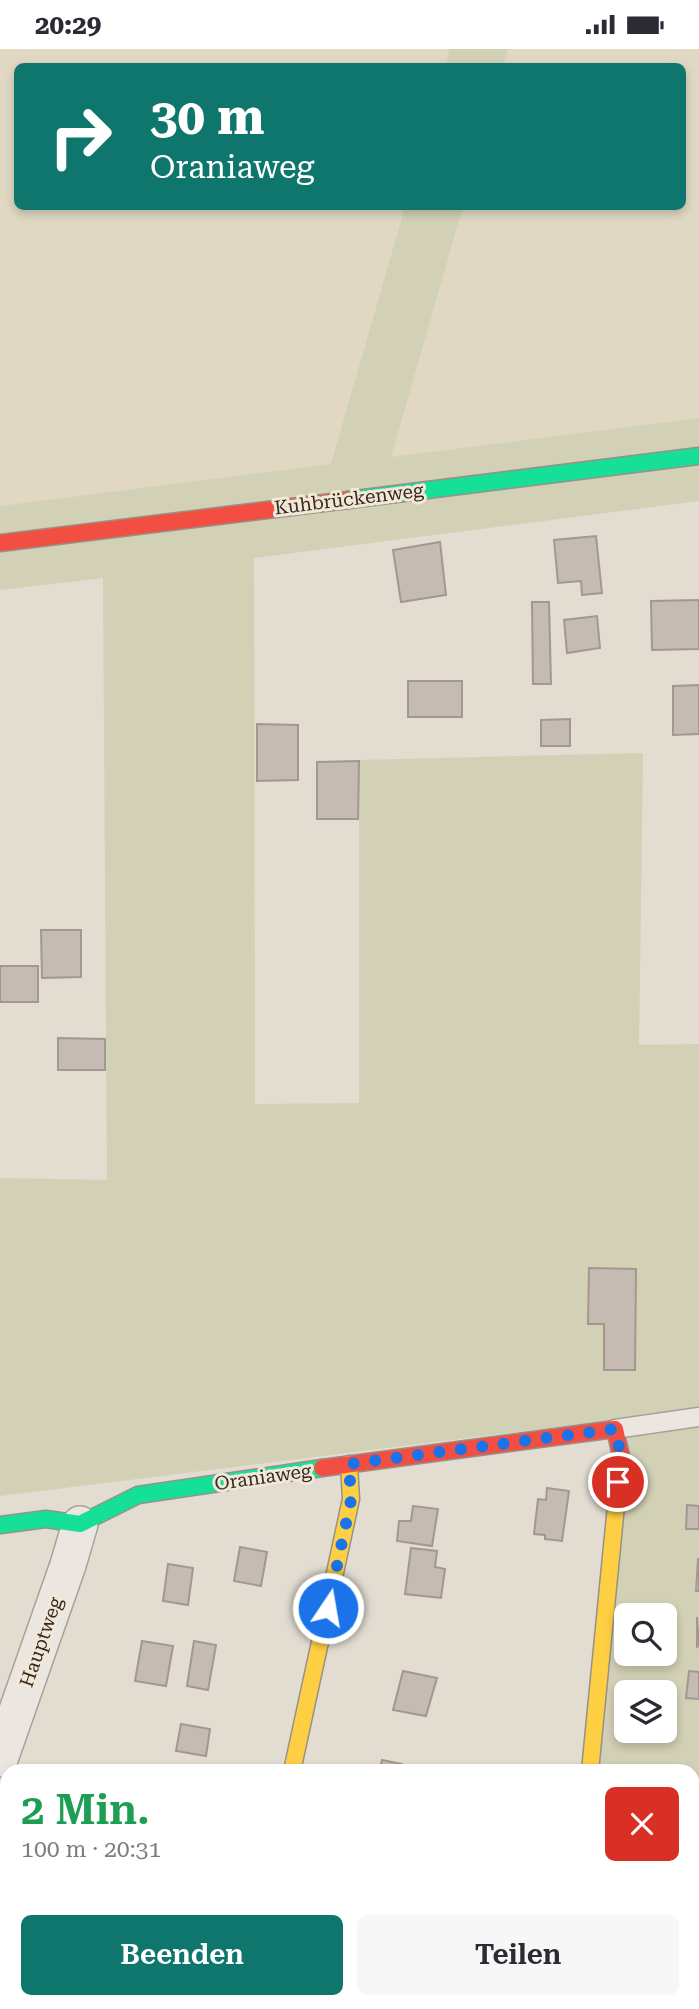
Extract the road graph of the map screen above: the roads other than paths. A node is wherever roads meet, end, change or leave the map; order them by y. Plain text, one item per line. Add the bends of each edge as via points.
1 (699, 456) edge
2 (0, 543) edge
3 (699, 1417) edge
4 (615, 1429) junction
5 (349, 1464) junction
6 (80, 1524) junction
7 (0, 1525) edge
8 (0, 1759) edge
9 (294, 1764) edge
10 (591, 1764) edge

1 - 2 street, Kuhbrückenweg
3 - 4 lane
4 - 5 street, Oraniaweg
4 - 10 street via 621,1456
5 - 6 street, Oraniaweg via 138,1495
5 - 9 street via 351,1500
6 - 7 street via 46,1519
6 - 8 street, Hauptweg

